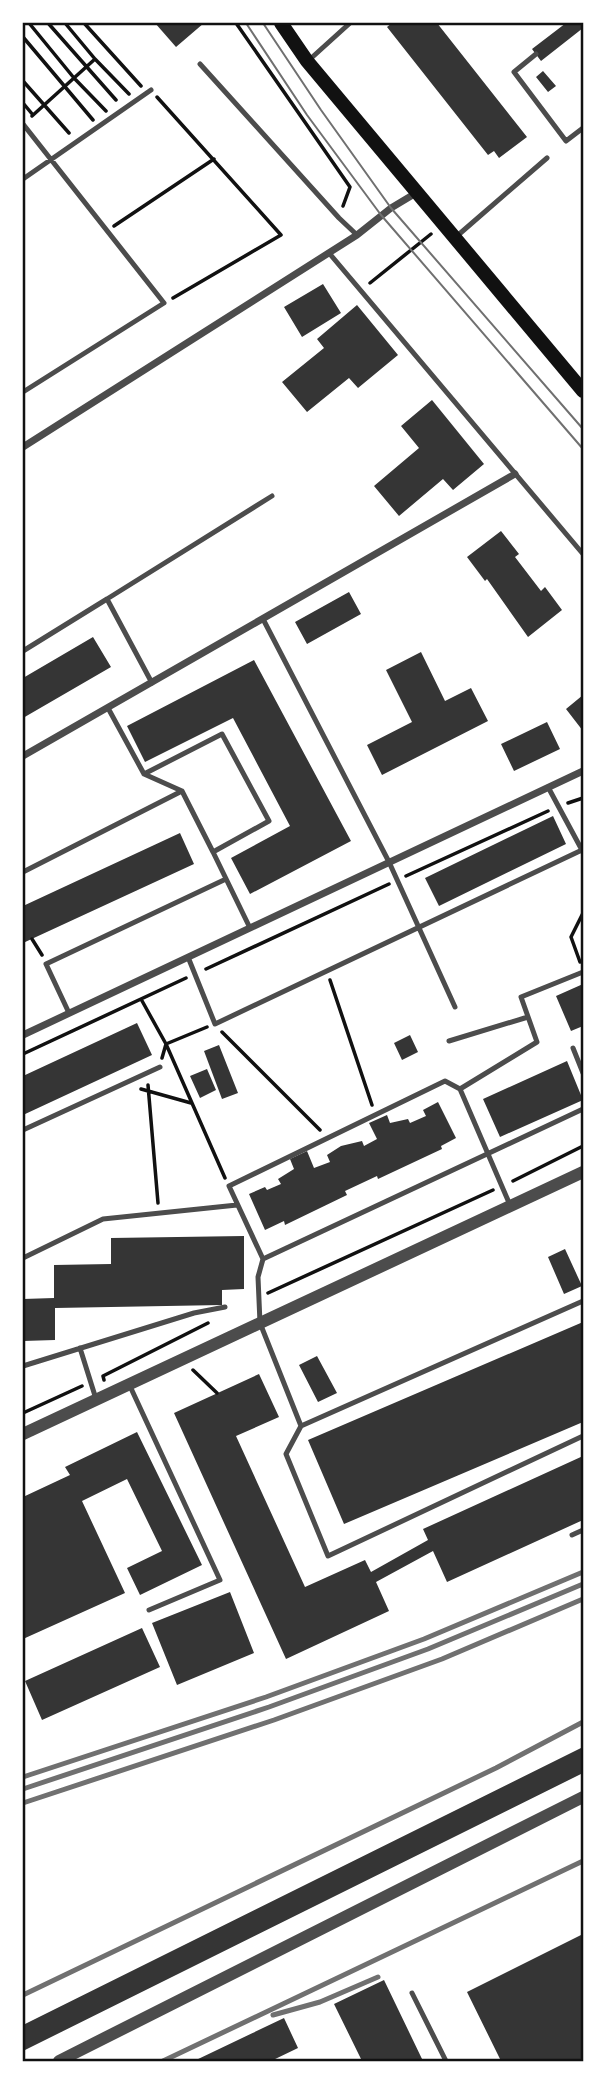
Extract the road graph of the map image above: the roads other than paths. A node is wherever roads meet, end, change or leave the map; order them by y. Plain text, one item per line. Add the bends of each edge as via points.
1 (281, 23) edge
2 (349, 23) edge
3 (536, 54) dead end
4 (307, 61) junction
5 (200, 64) dead end
6 (149, 91) road end
7 (23, 124) edge
8 (583, 128) edge
9 (547, 158) dead end
10 (51, 161) junction
11 (23, 180) edge
12 (416, 193) junction
13 (357, 235) junction
14 (454, 238) junction
15 (328, 253) junction
16 (583, 391) edge
17 (23, 392) edge
18 (23, 447) edge
19 (515, 474) junction
20 (272, 496) dead end
21 (583, 554) edge
22 (107, 599) junction
23 (263, 619) junction
24 (23, 651) edge
25 (152, 683) junction
26 (108, 708) junction
27 (23, 756) edge
28 (583, 771) edge
29 (144, 774) junction
30 (548, 788) junction
31 (182, 792) junction
32 (583, 851) edge
33 (213, 852) junction
34 (389, 862) junction
35 (23, 872) edge
36 (226, 879) junction
37 (250, 928) junction
38 (418, 928) junction
39 (188, 957) junction
40 (583, 971) edge
41 (455, 1007) dead end
42 (69, 1013) junction
43 (528, 1017) junction
44 (23, 1035) edge
45 (449, 1041) dead end
46 (573, 1048) dead end
47 (160, 1067) road end
48 (583, 1073) edge
49 (460, 1089) junction
50 (583, 1109) edge
51 (23, 1130) edge
52 (488, 1153) junction
53 (583, 1172) edge
54 (237, 1205) junction
55 (510, 1205) junction
56 (23, 1258) edge
57 (263, 1259) junction
58 (583, 1301) edge
59 (225, 1307) dead end
60 (260, 1322) junction
61 (80, 1349) junction
62 (23, 1366) edge
63 (129, 1384) junction
64 (96, 1400) junction
65 (301, 1426) junction
66 (23, 1434) edge
67 (583, 1436) edge
68 (583, 1530) edge
69 (572, 1535) dead end
70 (149, 1610) dead end
71 (583, 1797) edge
72 (412, 1993) dead end
73 (59, 2061) edge
74 (446, 2061) edge

1 - 4 main road
2 - 4 lane
3 - 8 lane via 514,72 566,141
4 - 12 main road
5 - 13 lane
6 - 10 lane
7 - 10 lane
9 - 14 lane
10 - 11 lane
10 - 17 lane via 164,303
12 - 13 street
12 - 14 main road
13 - 15 street
14 - 16 main road
15 - 18 street
15 - 19 lane
19 - 21 lane
19 - 23 street
20 - 22 lane
22 - 24 lane
22 - 25 lane
23 - 25 street
23 - 34 lane
25 - 26 street
26 - 27 street
26 - 29 lane
28 - 30 street
29 - 31 lane
29 - 33 lane via 222,734 270,821
30 - 32 lane
30 - 34 street
31 - 33 lane
31 - 35 lane
32 - 38 lane
33 - 36 lane
34 - 37 street
34 - 38 lane
36 - 37 lane
36 - 42 lane via 46,964
37 - 39 street
38 - 39 lane via 215,1024
38 - 41 lane
39 - 42 street
40 - 43 lane via 521,997
42 - 44 street
43 - 45 lane
43 - 49 lane via 537,1042
46 - 48 lane
47 - 51 lane
49 - 52 lane
49 - 54 lane via 445,1081 229,1186
50 - 52 lane
52 - 55 lane
52 - 57 lane
53 - 55 street
54 - 56 lane via 103,1219
54 - 57 lane
55 - 60 street
57 - 60 lane via 258,1277
58 - 65 lane
59 - 61 lane
60 - 63 street
60 - 65 lane
61 - 62 lane
61 - 64 lane
63 - 64 street
63 - 70 lane via 220,1580
64 - 66 street
65 - 67 lane via 286,1454 328,1556
68 - 69 lane
71 - 73 street
72 - 74 lane

